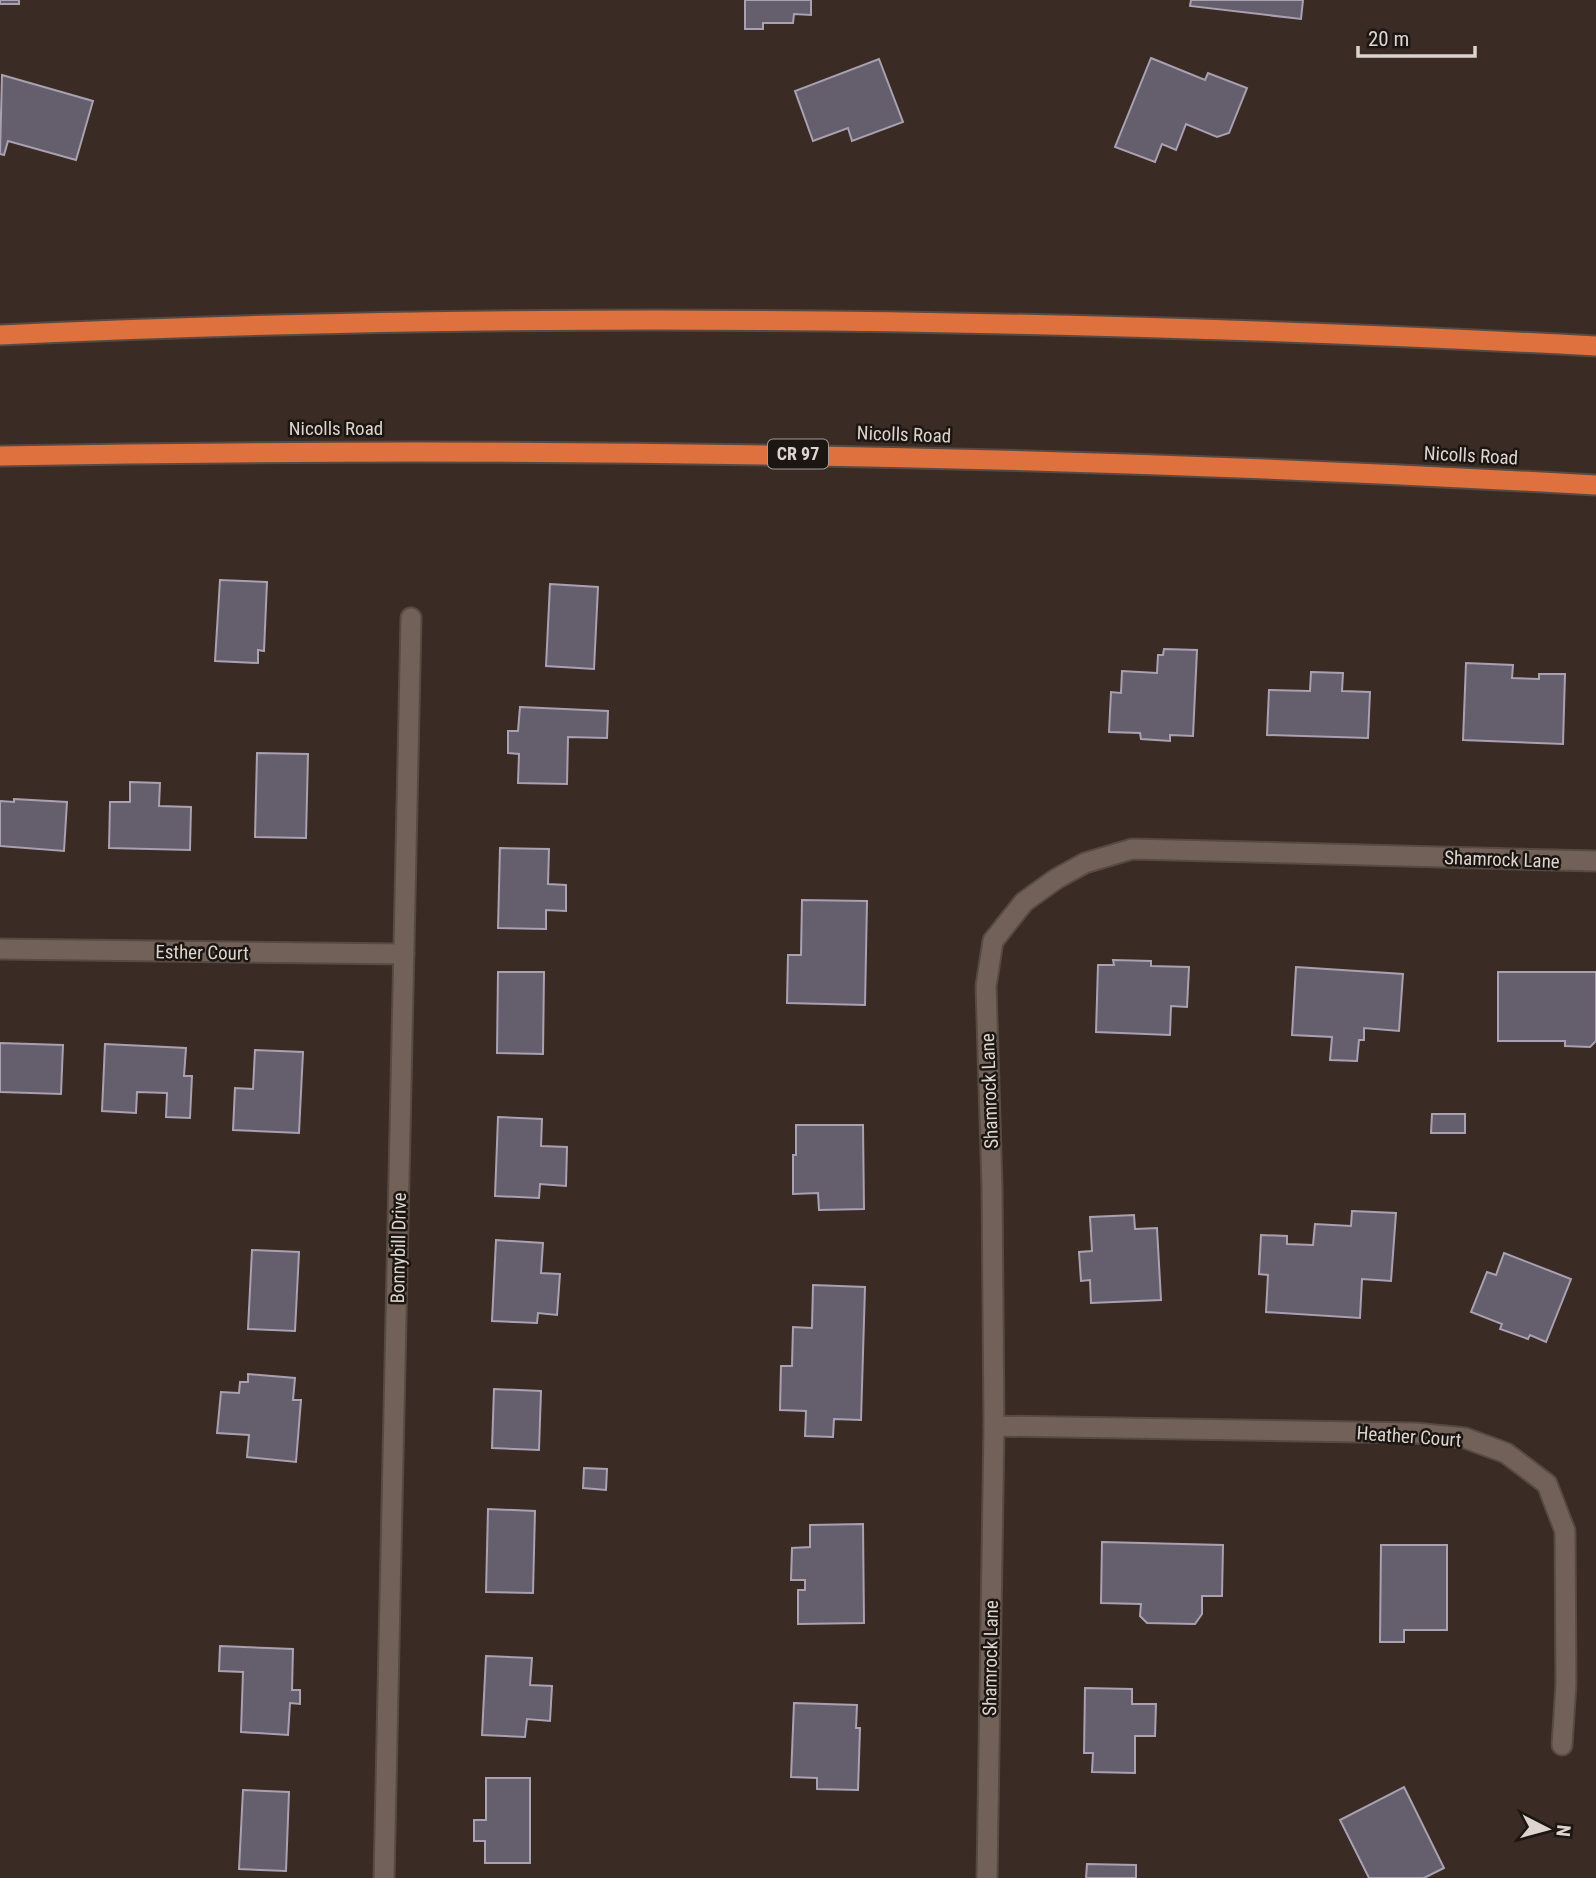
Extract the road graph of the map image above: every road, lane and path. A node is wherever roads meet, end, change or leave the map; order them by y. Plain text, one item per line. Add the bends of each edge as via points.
1 (0, 335) edge
2 (1596, 346) edge
3 (0, 456) edge
4 (1596, 485) edge
5 (411, 618) dead end
6 (1596, 861) edge
7 (0, 949) edge
8 (404, 954) junction
9 (994, 1426) junction
10 (1562, 1745) dead end
11 (384, 1878) edge
12 (987, 1878) edge

1 - 2 highway via 309,325 880,321
3 - 4 highway, Nicolls Road / CR 97 via 286,450 860,455
5 - 8 street, Bonnybill Drive
6 - 9 street, Shamrock Lane via 1132,849 1085,863 1024,902 993,941 986,986
7 - 8 street, Esther Court
8 - 11 street, Bonnybill Drive
9 - 10 street, Heather Court via 1415,1433 1465,1438 1506,1454 1547,1484 1565,1531
9 - 12 street, Shamrock Lane

